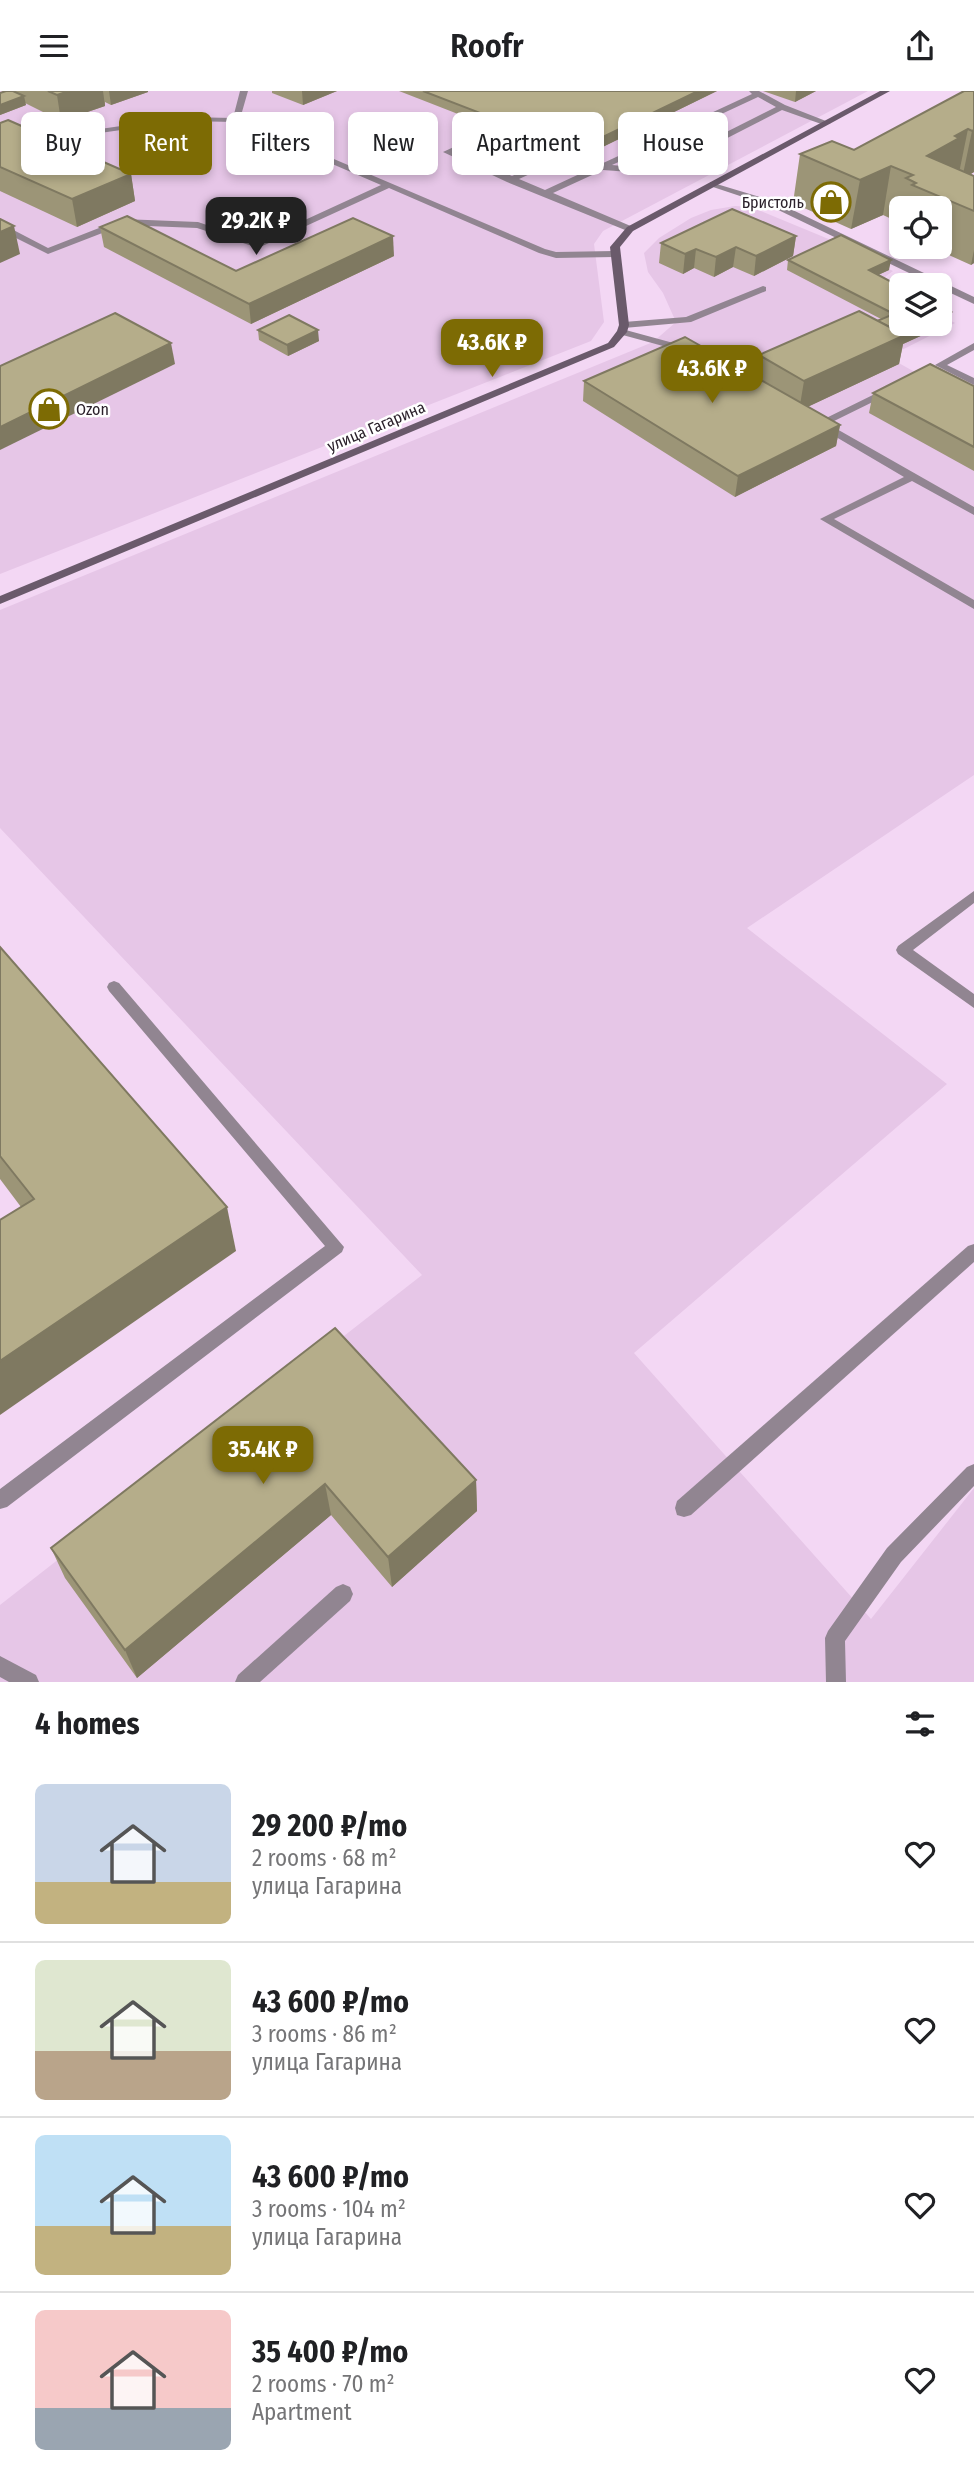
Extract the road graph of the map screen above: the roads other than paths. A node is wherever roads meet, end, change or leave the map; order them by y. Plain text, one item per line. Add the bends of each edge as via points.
1 (244, 91) edge
2 (886, 91) edge
3 (755, 92) edge
4 (782, 107) junction
5 (238, 112) edge
6 (226, 120) edge
7 (827, 123) junction
8 (0, 146) edge
9 (334, 162) edge
10 (604, 166) edge
11 (604, 167) edge
12 (499, 175) edge
13 (521, 175) edge
14 (585, 175) edge
15 (510, 180) junction
16 (713, 184) junction
17 (389, 185) junction
18 (544, 194) junction
19 (786, 199) dead end
20 (773, 204) junction
21 (0, 226) edge
22 (630, 229) junction
23 (614, 254) junction
24 (763, 289) dead end
25 (974, 301) edge
26 (623, 328) junction
27 (974, 347) edge
28 (700, 356) edge
29 (974, 382) edge
30 (903, 383) edge
31 (807, 417) edge
32 (819, 424) junction
33 (912, 477) junction
34 (974, 512) edge
35 (0, 600) edge
36 (974, 605) edge
37 (974, 896) edge
38 (114, 987) dead end
39 (974, 1002) edge
40 (974, 1251) edge
41 (974, 1473) edge
42 (0, 1500) edge
43 (684, 1508) dead end
44 (343, 1594) dead end
45 (0, 1666) edge
46 (29, 1682) edge
47 (245, 1682) edge
48 (836, 1682) edge

1 - 5 lane
2 - 7 street
3 - 4 lane
3 - 10 lane
4 - 7 lane
4 - 11 lane via 654,172
6 - 8 lane via 184,119 86,133 33,134
7 - 16 street
9 - 17 lane
12 - 15 lane
13 - 15 lane
14 - 18 lane
15 - 18 lane
16 - 20 lane
16 - 22 street
17 - 21 lane via 258,245 198,225 122,222 48,251
17 - 23 lane via 542,251
18 - 22 lane
19 - 20 lane
20 - 25 lane
22 - 23 street via 618,241
23 - 26 street
24 - 26 lane via 688,320
26 - 28 lane
26 - 35 street, улица Гагарина via 611,345 600,350
27 - 29 lane via 940,365
30 - 32 lane
31 - 32 lane
32 - 33 lane
33 - 34 lane
33 - 36 lane via 826,519
37 - 39 lane via 903,950
38 - 42 lane via 336,1247
40 - 43 lane
41 - 48 lane via 894,1555 835,1638
44 - 47 lane
45 - 46 lane

